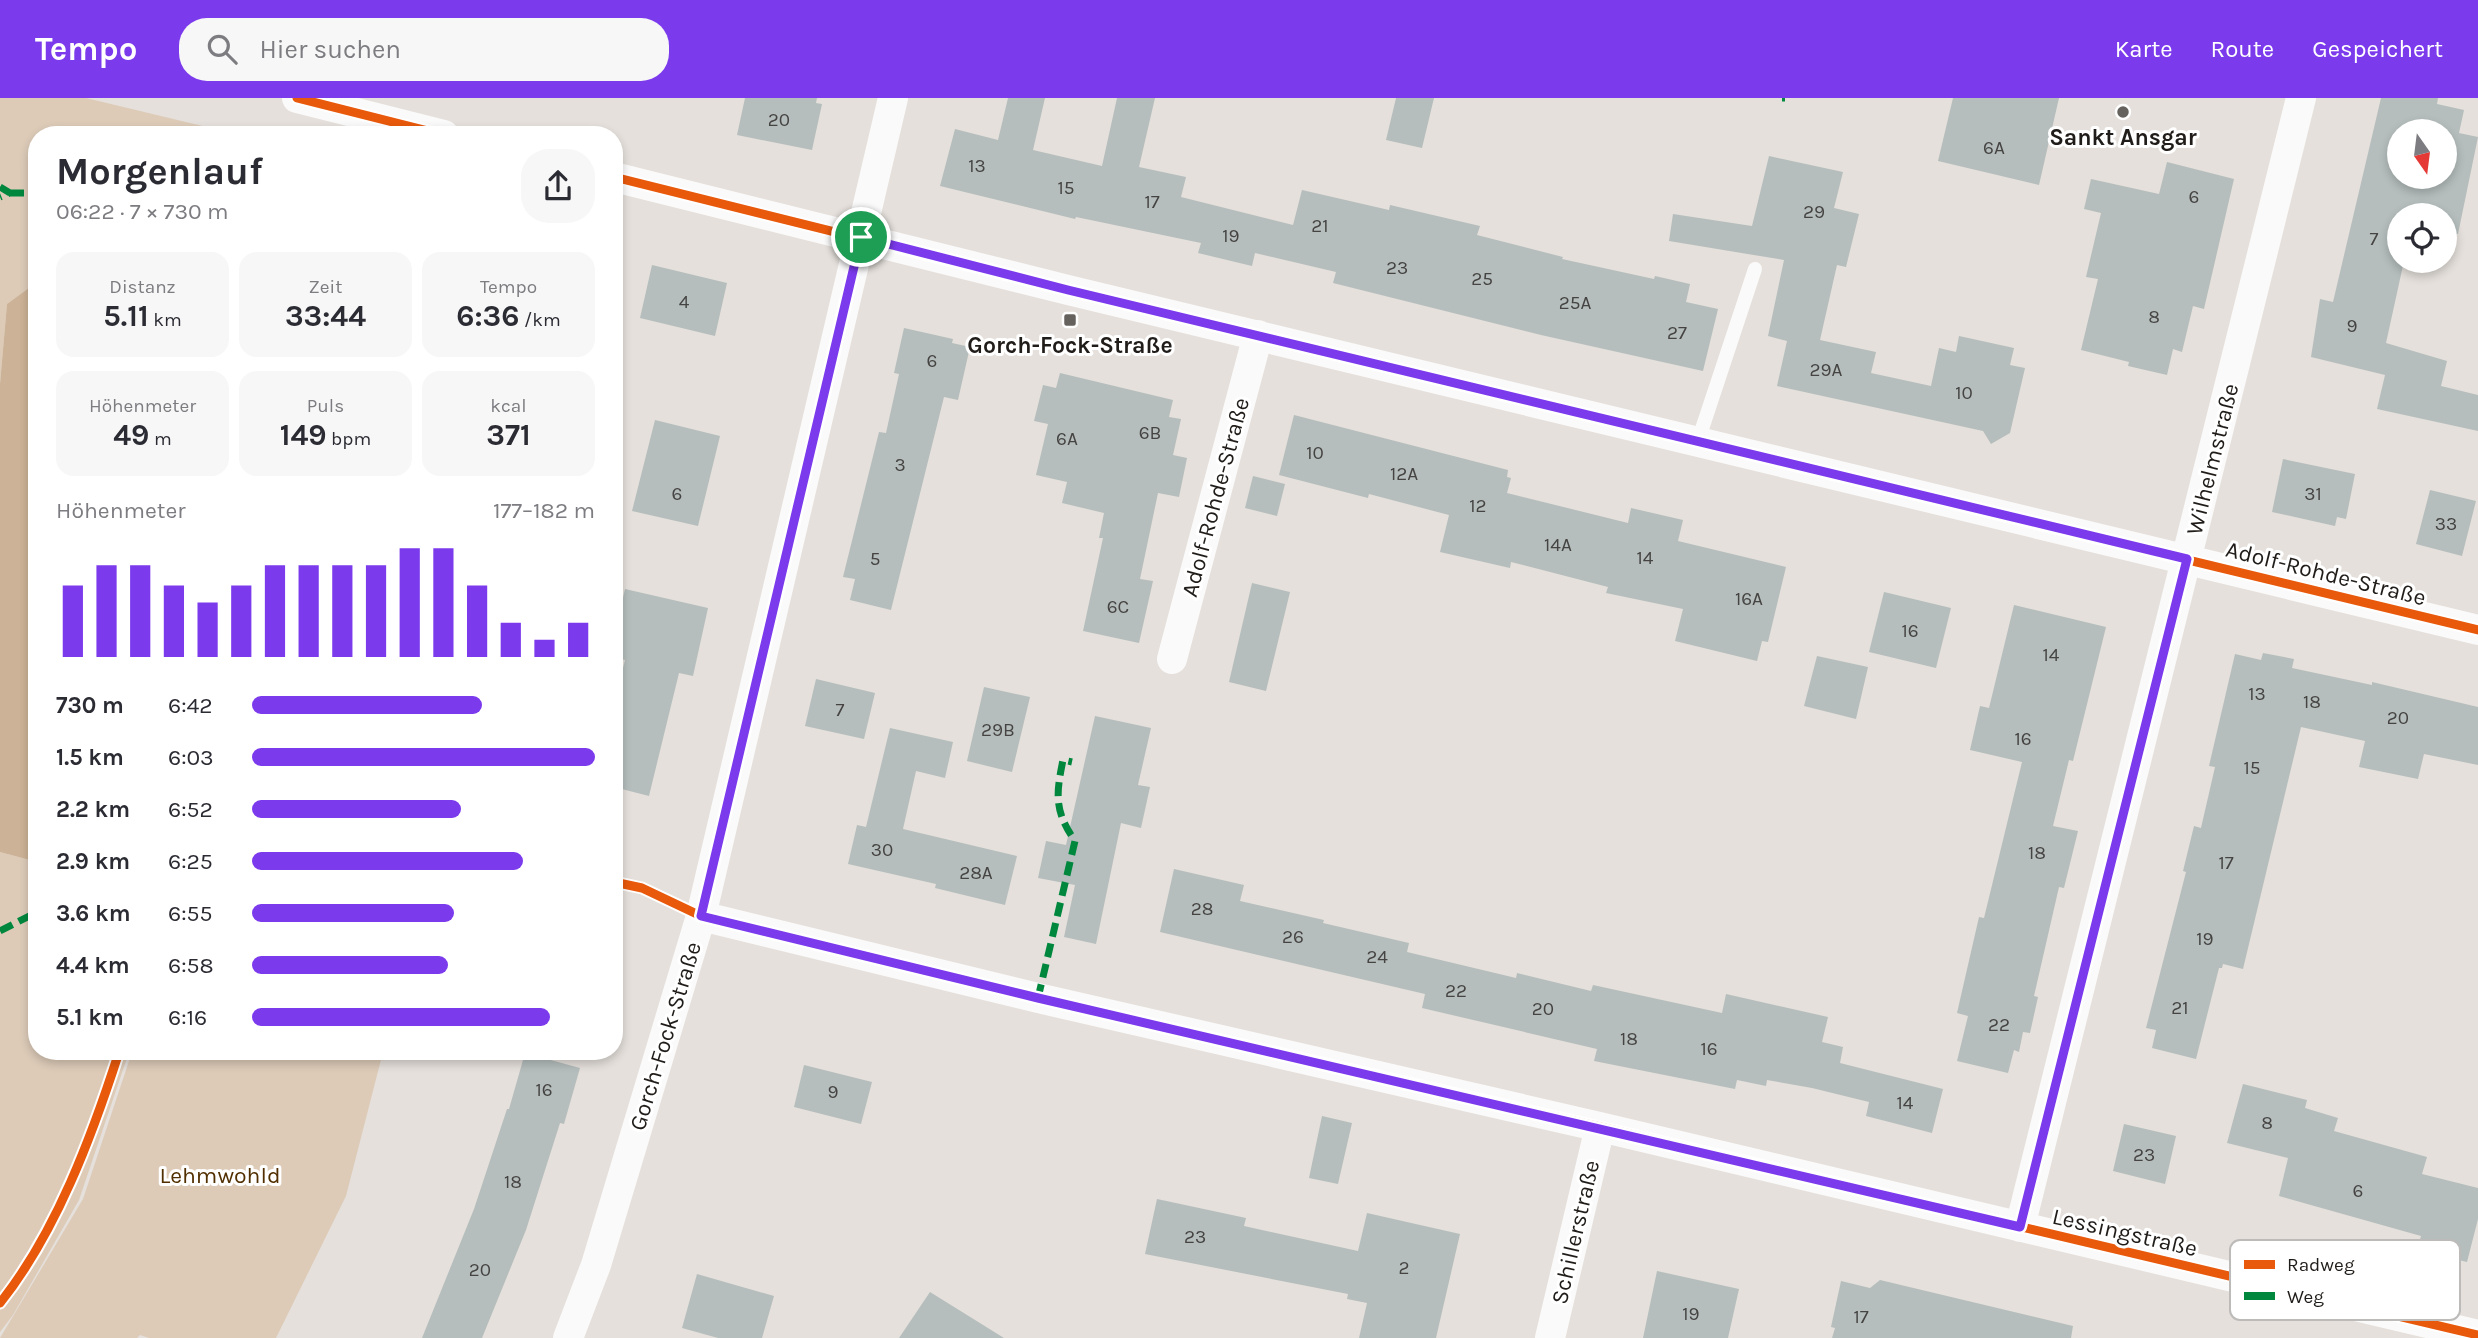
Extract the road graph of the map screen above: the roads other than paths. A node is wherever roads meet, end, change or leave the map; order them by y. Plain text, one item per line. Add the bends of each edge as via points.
1 (297, 98) edge
2 (893, 98) edge
3 (2301, 98) edge
4 (408, 126) edge
5 (623, 179) edge
6 (861, 237) junction
7 (1755, 269) dead end
8 (1258, 335) junction
9 (1698, 440) junction
10 (2187, 559) junction
11 (2478, 630) edge
12 (1172, 659) dead end
13 (701, 916) junction
14 (1600, 1127) junction
15 (2020, 1227) junction
16 (2230, 1277) edge
17 (2414, 1320) edge
18 (2478, 1335) edge
19 (568, 1338) edge
20 (1550, 1338) edge

1 - 4 street
2 - 6 street, Gorch-Fock-Straße
3 - 10 street, Wilhelmstraße
5 - 6 street, Adolf-Rohde-Straße
6 - 8 street, Adolf-Rohde-Straße
6 - 13 street, Gorch-Fock-Straße
7 - 9 lane
8 - 9 street, Adolf-Rohde-Straße
8 - 12 street, Adolf-Rohde-Straße
9 - 10 street, Adolf-Rohde-Straße
10 - 11 street, Adolf-Rohde-Straße
10 - 15 street, Wilhelmstraße
13 - 14 street, Lessingstraße
13 - 19 street, Gorch-Fock-Straße via 596,1265
14 - 15 street, Lessingstraße
14 - 20 street, Schillerstraße
15 - 16 street, Lessingstraße
17 - 18 street, Lessingstraße

